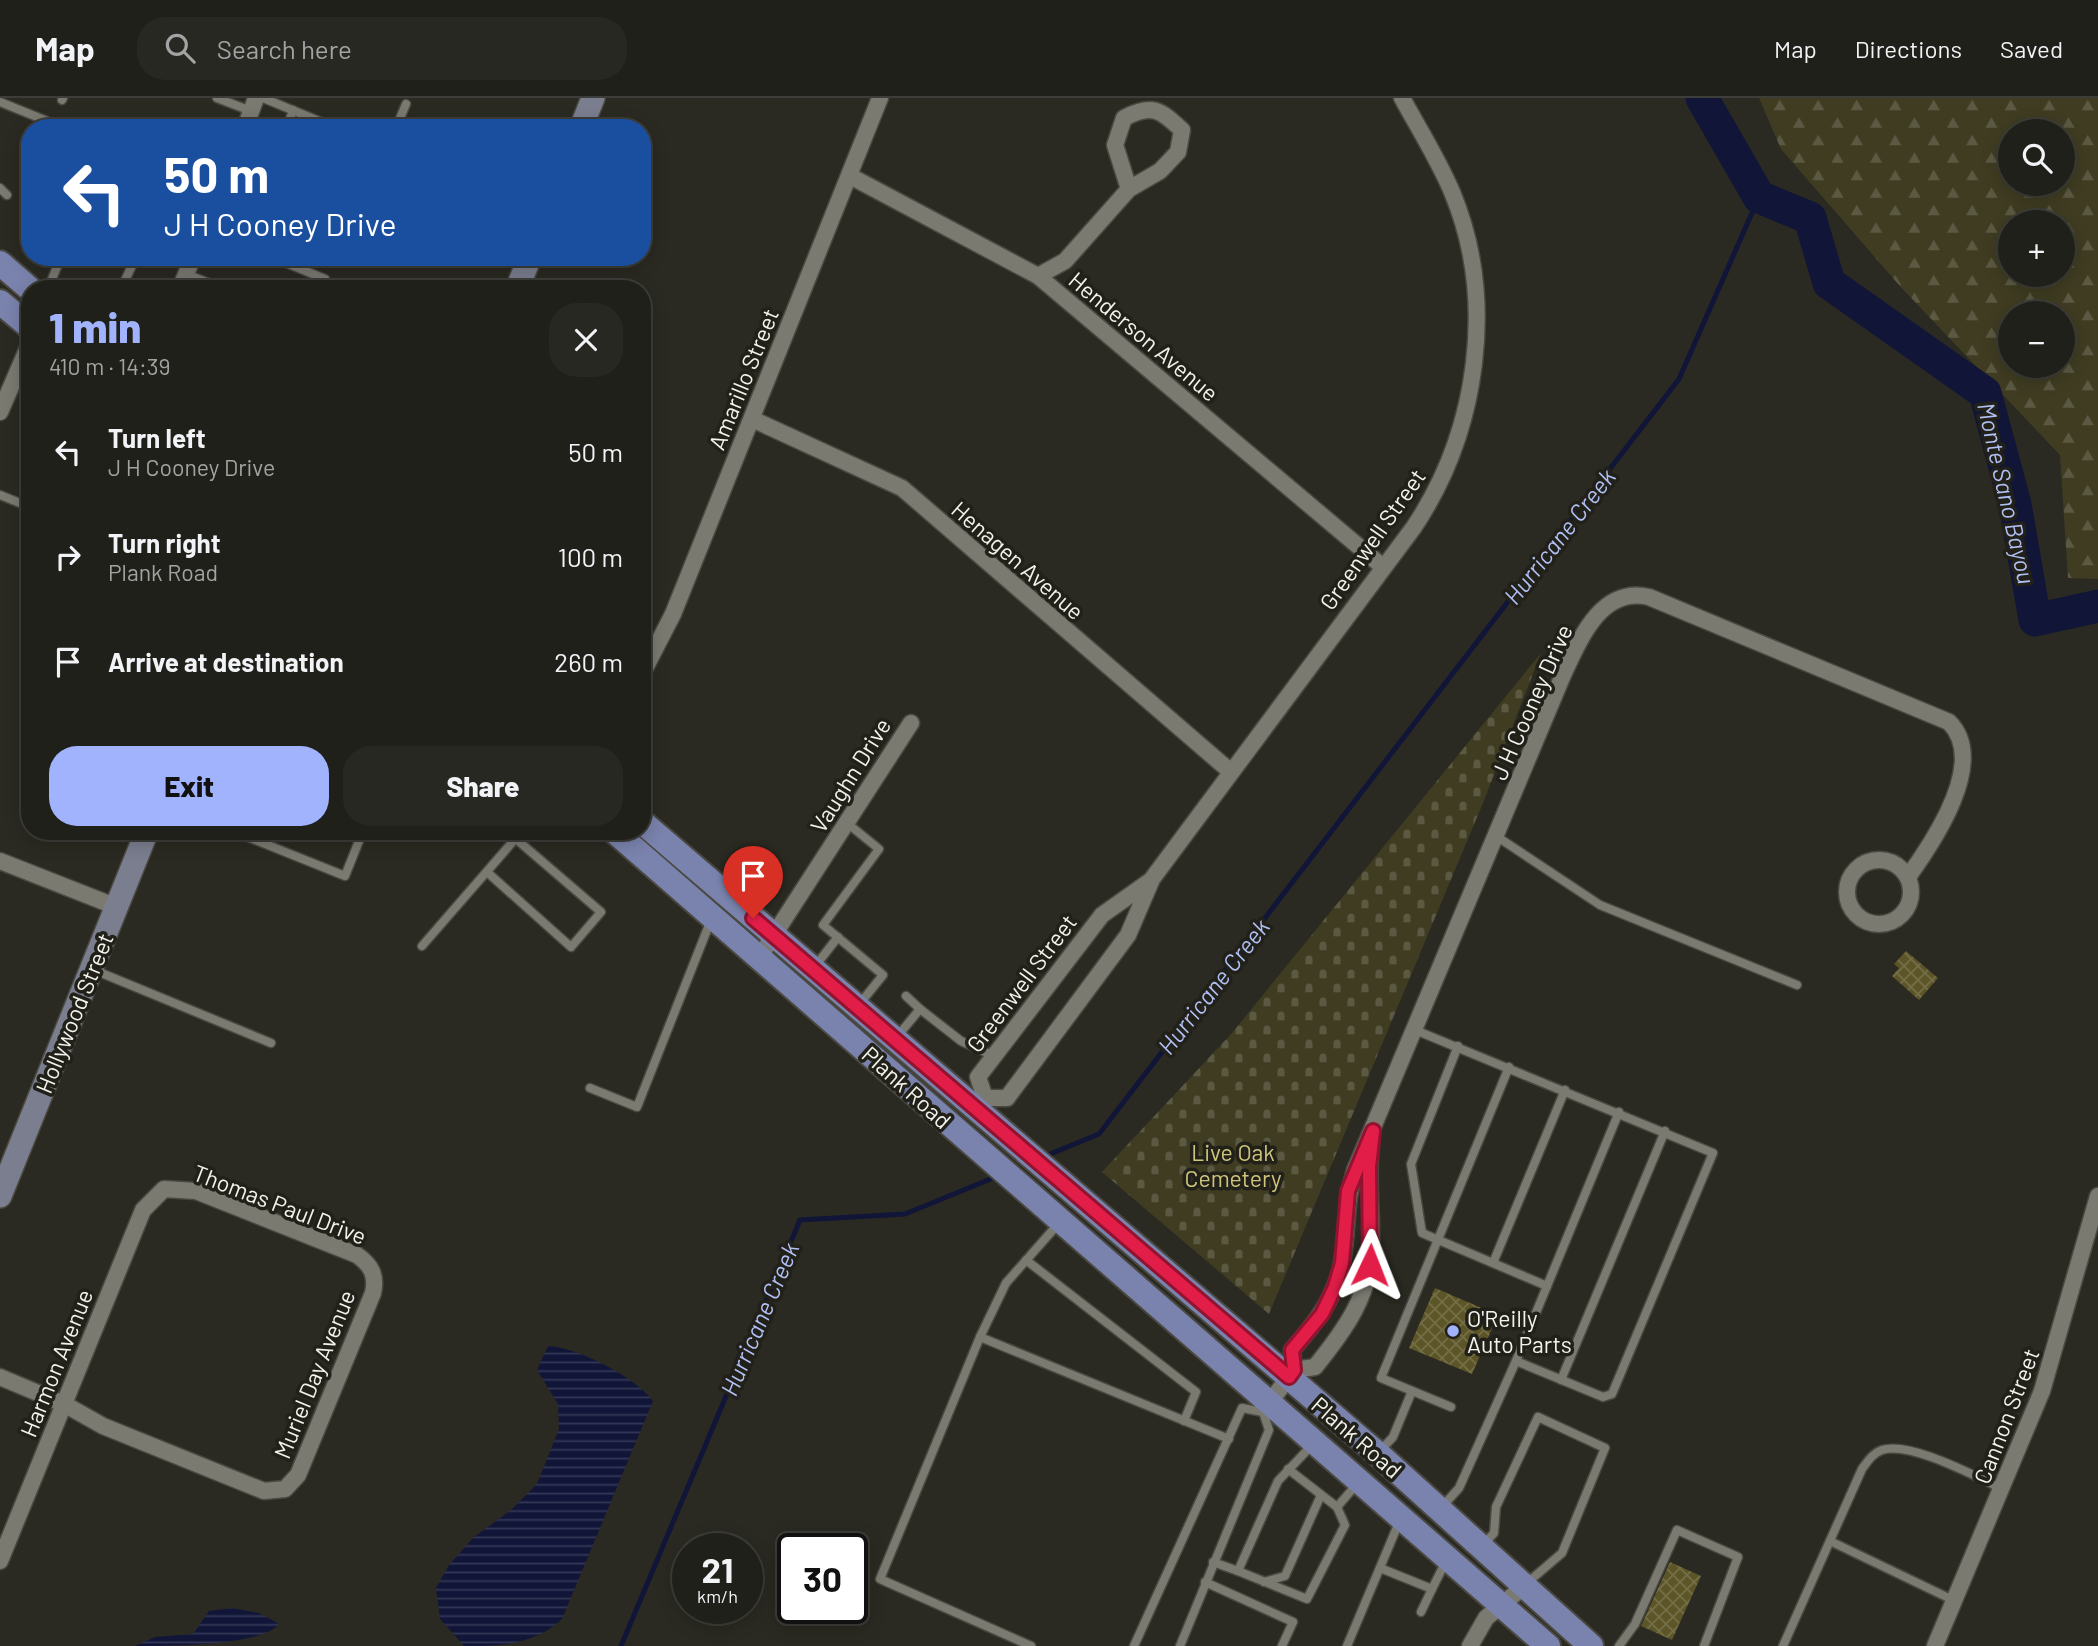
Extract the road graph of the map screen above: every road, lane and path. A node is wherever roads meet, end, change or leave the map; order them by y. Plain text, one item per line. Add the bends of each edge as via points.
1 (217, 98) edge
2 (263, 98) edge
3 (593, 98) edge
4 (880, 98) edge
5 (1402, 98) edge
6 (0, 102) edge
7 (406, 104) dead end
8 (254, 105) edge
9 (293, 110) junction
10 (42, 119) edge
11 (290, 119) edge
12 (314, 119) edge
13 (400, 119) edge
14 (585, 119) edge
15 (850, 176) junction
16 (1129, 189) junction
17 (0, 263) edge
18 (294, 266) edge
19 (1038, 276) junction
20 (325, 279) dead end
21 (21, 281) edge
22 (0, 302) edge
23 (21, 320) edge
24 (21, 364) edge
25 (0, 412) edge
26 (752, 419) junction
27 (0, 495) edge
28 (21, 503) edge
29 (1383, 567) junction
30 (651, 657) edge
31 (911, 723) dead end
32 (1231, 772) junction
33 (847, 823) junction
34 (651, 830) edge
35 (1496, 836) junction
36 (143, 840) edge
37 (255, 840) edge
38 (359, 840) edge
39 (515, 840) edge
40 (524, 840) edge
41 (624, 840) edge
42 (0, 861) edge
43 (487, 872) junction
44 (1908, 877) junction
45 (1152, 879) junction
46 (117, 907) junction
47 (713, 917) junction
48 (773, 936) junction
49 (838, 937) junction
50 (422, 946) dead end
51 (759, 958) junction
52 (92, 969) junction
53 (812, 970) junction
54 (1797, 985) dead end
55 (905, 996) dead end
56 (856, 1008) junction
57 (920, 1009) junction
58 (1415, 1030) junction
59 (894, 1040) junction
60 (271, 1043) dead end
61 (1458, 1046) junction
62 (994, 1056) junction
63 (1509, 1067) junction
64 (590, 1088) dead end
65 (1565, 1090) junction
66 (980, 1104) junction
67 (1619, 1112) junction
68 (1373, 1131) junction
69 (1665, 1131) junction
70 (956, 1132) junction
71 (164, 1189) joint
72 (0, 1195) edge
73 (2098, 1196) edge
74 (1053, 1214) junction
75 (1437, 1240) junction
76 (1026, 1260) junction
77 (1493, 1264) junction
78 (374, 1273) joint
79 (1547, 1286) junction
80 (980, 1337) junction
81 (1516, 1361) junction
82 (1291, 1374) junction
83 (0, 1377) edge
84 (1561, 1380) junction
85 (1412, 1391) junction
86 (64, 1404) junction
87 (1266, 1407) junction
88 (1451, 1407) dead end
89 (1184, 1420) junction
90 (1229, 1439) junction
91 (1315, 1442) junction
92 (1377, 1453) junction
93 (1288, 1469) junction
94 (1360, 1482) junction
95 (2003, 1489) junction
96 (1321, 1495) junction
97 (1337, 1507) junction
98 (1439, 1510) junction
99 (1401, 1518) junction
100 (1830, 1541) junction
101 (1480, 1548) junction
102 (1447, 1558) junction
103 (0, 1561) edge
104 (1213, 1562) junction
105 (1380, 1568) junction
106 (1238, 1571) junction
107 (1205, 1582) junction
108 (1264, 1582) junction
109 (1523, 1587) junction
110 (1432, 1589) junction
111 (1955, 1601) junction
112 (1502, 1605) junction
113 (1421, 1612) dead end
114 (1031, 1646) edge
115 (1134, 1646) edge
116 (1180, 1646) edge
117 (1282, 1646) edge
118 (1347, 1646) edge
119 (1470, 1646) edge
120 (1548, 1646) edge
121 (1591, 1646) edge
122 (1619, 1646) edge
123 (1704, 1646) edge
124 (1783, 1646) edge
125 (1935, 1646) edge

1 - 8 lane
2 - 9 lane
3 - 14 street
4 - 15 street, Amarillo Street
5 - 29 street, Greenwell Street via 1458,209 1473,271 1476,329 1466,403 1447,468 1428,505
6 - 10 lane
7 - 13 lane
9 - 11 lane
9 - 12 lane
15 - 19 street, Henderson Avenue
15 - 26 street, Amarillo Street
16 - 16 street via 1160,171 1178,152 1182,130 1161,111 1141,109 1124,118 1115,145
16 - 19 street via 1065,261
17 - 21 main road
18 - 20 lane
19 - 29 street, Henderson Avenue
22 - 23 main road
24 - 25 street
26 - 30 street, Amarillo Street via 673,614
26 - 32 street, Henagen Avenue via 902,488
27 - 28 lane
29 - 32 street, Greenwell Street
31 - 33 street, Vaughn Drive
32 - 45 street, Greenwell Street
33 - 48 street, Vaughn Drive
33 - 49 lane via 879,849 823,925
34 - 48 main road, Plank Road
35 - 44 street, J H Cooney Drive via 1575,650 1606,604 1640,595 1934,714 1958,731 1965,752 1959,781 1930,846
35 - 54 lane via 1600,905
35 - 58 street, J H Cooney Drive
36 - 46 street, Hollywood Street
37 - 38 lane via 345,876
39 - 43 lane
40 - 43 lane via 601,912 571,947
41 - 47 main road, Plank Road
42 - 46 street
43 - 50 lane
44 - 44 street via 1908,908 1892,922 1882,925 1862,920 1849,903 1849,882 1862,865 1882,860
45 - 62 street, Greenwell Street via 1102,915
45 - 66 street, Greenwell Street via 1128,935 1007,1098
46 - 52 street, Hollywood Street
47 - 51 main road, Plank Road
47 - 64 lane via 637,1107
48 - 51 street, Vaughn Drive
48 - 53 main road, Plank Road
49 - 53 lane
49 - 56 lane via 883,975
51 - 70 main road, Plank Road
52 - 60 lane
52 - 72 street, Hollywood Street
53 - 56 main road, Plank Road
55 - 57 lane
56 - 59 main road, Plank Road
57 - 59 lane
57 - 62 lane via 961,1041
58 - 61 lane
58 - 68 street, J H Cooney Drive
59 - 66 main road, Plank Road
61 - 63 lane
61 - 75 lane via 1411,1164 1422,1233
62 - 66 street, Greenwell Street via 978,1077
63 - 65 lane
63 - 75 lane
65 - 67 lane
65 - 77 lane
66 - 70 street, Greenwell Street
66 - 82 main road, Plank Road via 1010,1140
67 - 69 lane
67 - 79 lane
68 - 82 street, J H Cooney Drive via 1348,1191 1342,1263 1335,1287 1322,1314 1292,1350
68 - 82 street, J H Cooney Drive via 1371,1250 1363,1292 1344,1331 1315,1367
69 - 84 lane
69 - 84 lane via 1710,1150 1713,1157 1612,1394 1603,1397
70 - 74 main road, Plank Road
71 - 78 street, Thomas Paul Drive via 196,1191 344,1250 367,1262
71 - 86 street, Harmon Avenue via 143,1210
73 - 95 street, Cannon Street via 2042,1391
74 - 76 lane
74 - 87 main road, Plank Road
75 - 77 lane
75 - 85 lane via 1381,1378
76 - 80 lane via 1006,1283
76 - 89 lane via 1196,1392
77 - 79 lane
78 - 86 street, Muriel Day Avenue via 368,1305 298,1475 285,1489 264,1491 103,1426
79 - 81 lane
80 - 89 lane
80 - 114 lane via 880,1579
81 - 84 lane
81 - 98 lane via 1460,1488
82 - 87 street, J H Cooney Drive
82 - 92 main road, Plank Road
83 - 86 street
85 - 88 lane
85 - 92 lane via 1393,1437
86 - 103 street, Harmon Avenue
87 - 90 lane via 1242,1408
87 - 91 main road, Plank Road
87 - 104 lane via 1269,1430
89 - 90 lane
90 - 115 lane
91 - 93 lane
91 - 94 main road, Plank Road
92 - 98 main road, Plank Road
93 - 96 lane
93 - 106 lane via 1278,1481
94 - 97 lane
94 - 99 main road, Plank Road
95 - 100 lane via 1928,1457 1884,1450 1862,1469
95 - 111 street, Cannon Street
96 - 97 lane
96 - 108 lane via 1295,1561 1285,1576
97 - 108 lane via 1345,1525 1307,1599
98 - 101 main road, Plank Road
99 - 102 main road, Plank Road
99 - 105 lane
100 - 111 lane
100 - 124 lane
101 - 109 main road, Plank Road
101 - 109 lane via 1494,1533 1496,1507 1538,1416 1605,1448 1562,1553
102 - 110 lane
102 - 112 main road, Plank Road
104 - 106 lane
104 - 107 lane
105 - 110 lane
105 - 118 lane
106 - 108 lane
107 - 116 lane
107 - 117 lane via 1293,1622
109 - 112 street
109 - 121 main road, Plank Road
110 - 113 lane
111 - 125 street, Cannon Street
112 - 119 street via 1486,1618
112 - 120 main road, Plank Road
122 - 123 lane via 1635,1624 1677,1530 1738,1557

